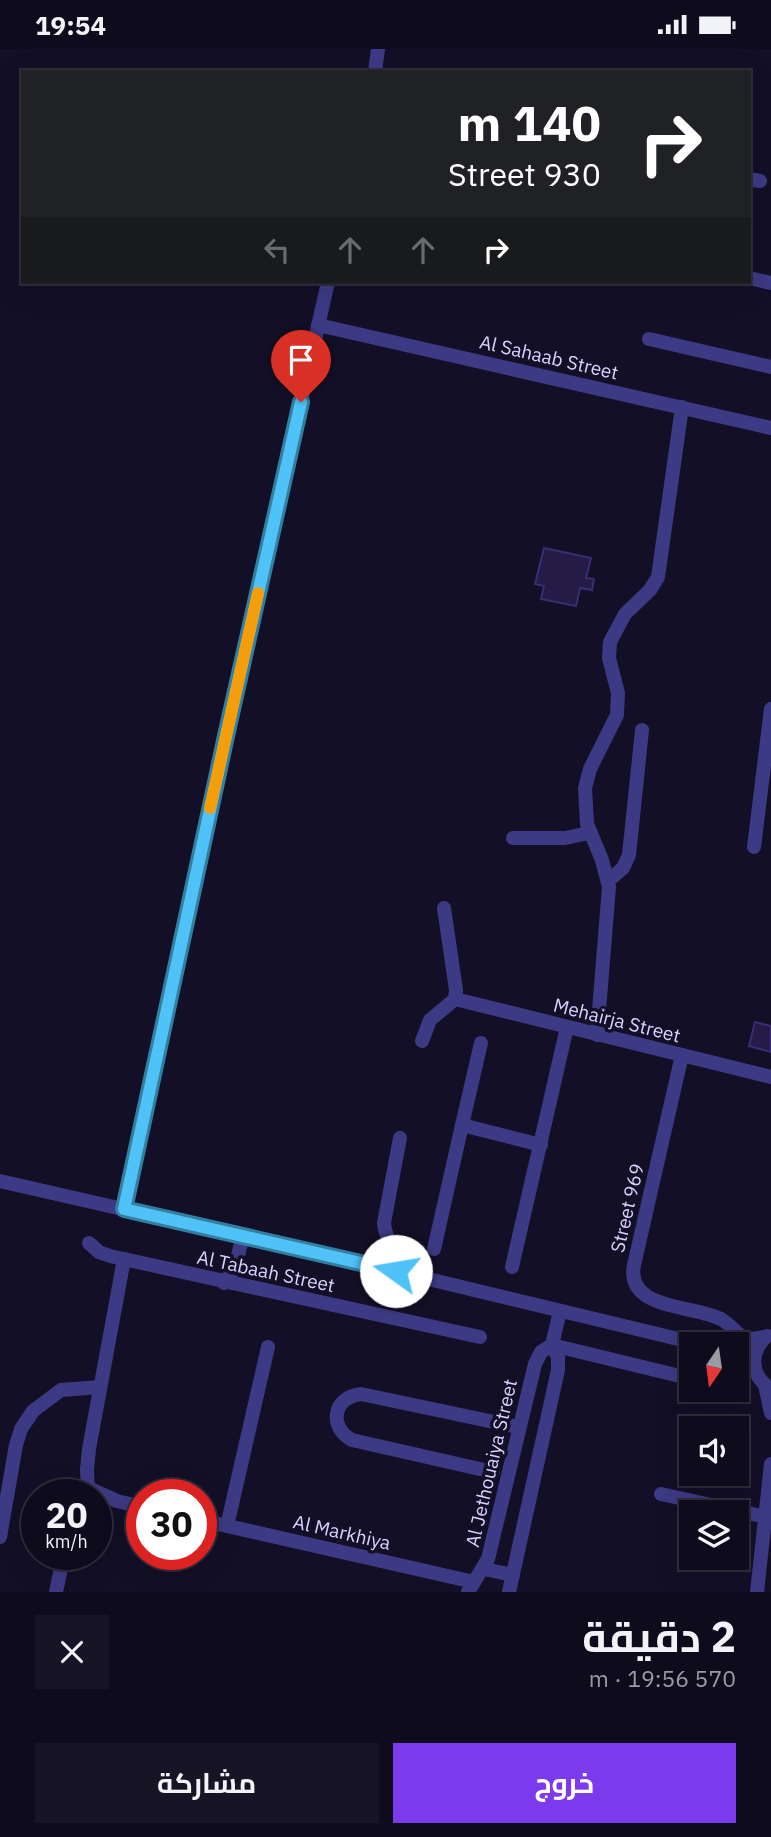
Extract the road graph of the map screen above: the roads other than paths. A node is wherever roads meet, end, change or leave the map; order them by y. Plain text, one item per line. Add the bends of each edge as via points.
1 (378, 49) edge
2 (374, 70) edge
3 (751, 278) edge
4 (771, 283) edge
5 (328, 284) edge
6 (318, 325) junction
7 (649, 339) dead end
8 (771, 367) edge
9 (682, 407) junction
10 (771, 428) edge
11 (771, 709) edge
12 (642, 730) dead end
13 (765, 812) edge
14 (589, 832) junction
15 (513, 838) dead end
16 (754, 847) dead end
17 (608, 881) junction
18 (444, 908) dead end
19 (455, 999) junction
20 (567, 1027) junction
21 (597, 1035) junction
22 (422, 1041) dead end
23 (481, 1043) dead end
24 (682, 1055) junction
25 (771, 1077) edge
26 (462, 1125) junction
27 (400, 1138) dead end
28 (541, 1145) junction
29 (0, 1181) edge
30 (124, 1209) junction
31 (243, 1236) junction
32 (89, 1243) dead end
33 (434, 1249) dead end
34 (124, 1259) junction
35 (512, 1267) dead end
36 (396, 1271) junction
37 (224, 1283) junction
38 (560, 1311) junction
39 (736, 1332) edge
40 (768, 1335) edge
41 (480, 1337) dead end
42 (679, 1339) edge
43 (749, 1339) edge
44 (552, 1345) junction
45 (268, 1347) dead end
46 (749, 1365) edge
47 (754, 1368) junction
48 (679, 1376) edge
49 (100, 1387) junction
50 (768, 1387) edge
51 (771, 1413) edge
52 (518, 1427) junction
53 (771, 1464) edge
54 (493, 1472) dead end
55 (88, 1479) edge
56 (661, 1494) dead end
57 (766, 1517) junction
58 (217, 1524) edge
59 (227, 1526) junction
60 (0, 1537) edge
61 (484, 1569) junction
62 (61, 1570) edge
63 (513, 1575) junction
64 (471, 1587) edge
65 (56, 1592) edge
66 (509, 1592) edge
67 (757, 1592) edge

1 - 2 street
3 - 4 street
5 - 6 street
6 - 9 street, Al Sahaab Street
6 - 30 street
7 - 8 street
9 - 10 street, Al Sahaab Street
9 - 14 street via 658,577 625,614 610,642 618,704 613,725 586,778 584,806
11 - 13 street
12 - 17 street via 629,855 623,868
13 - 16 street
14 - 15 street via 565,838
14 - 17 street
17 - 21 street
18 - 19 street
19 - 20 street, Mehairja Street
19 - 22 street via 430,1020
20 - 21 street, Mehairja Street
20 - 28 street
21 - 24 street, Mehairja Street
23 - 26 street
24 - 25 street, Mehairja Street
24 - 39 street, Street 969 via 633,1280 646,1297 718,1318
26 - 28 street
26 - 33 street
27 - 36 street via 384,1223
28 - 35 street
29 - 30 street
30 - 31 street
31 - 36 street
31 - 37 street via 235,1267
32 - 34 street, Al Tabaah Street via 104,1255
34 - 37 street, Al Tabaah Street
34 - 49 street
36 - 38 street
37 - 41 street, Al Tabaah Street
38 - 42 street
38 - 44 street, Al Jethouaiya Street
40 - 43 street
40 - 47 street via 755,1351
44 - 48 street
44 - 52 street, Al Jethouaiya Street via 537,1358
44 - 63 street, Al Jethouaiya Street via 558,1370
45 - 59 street
46 - 47 street
47 - 50 street
49 - 55 street
49 - 60 street via 61,1390 33,1411 21,1429
50 - 51 street
52 - 54 street via 361,1394 346,1398 337,1409 340,1431 352,1440
52 - 61 street, Al Jethouaiya Street
53 - 57 street
56 - 57 street
57 - 67 street
58 - 59 street, Al Markhiya
59 - 64 street, Al Markhiya
61 - 63 street
61 - 64 street, Al Jethouaiya Street
62 - 65 street
63 - 66 street, Al Jethouaiya Street

